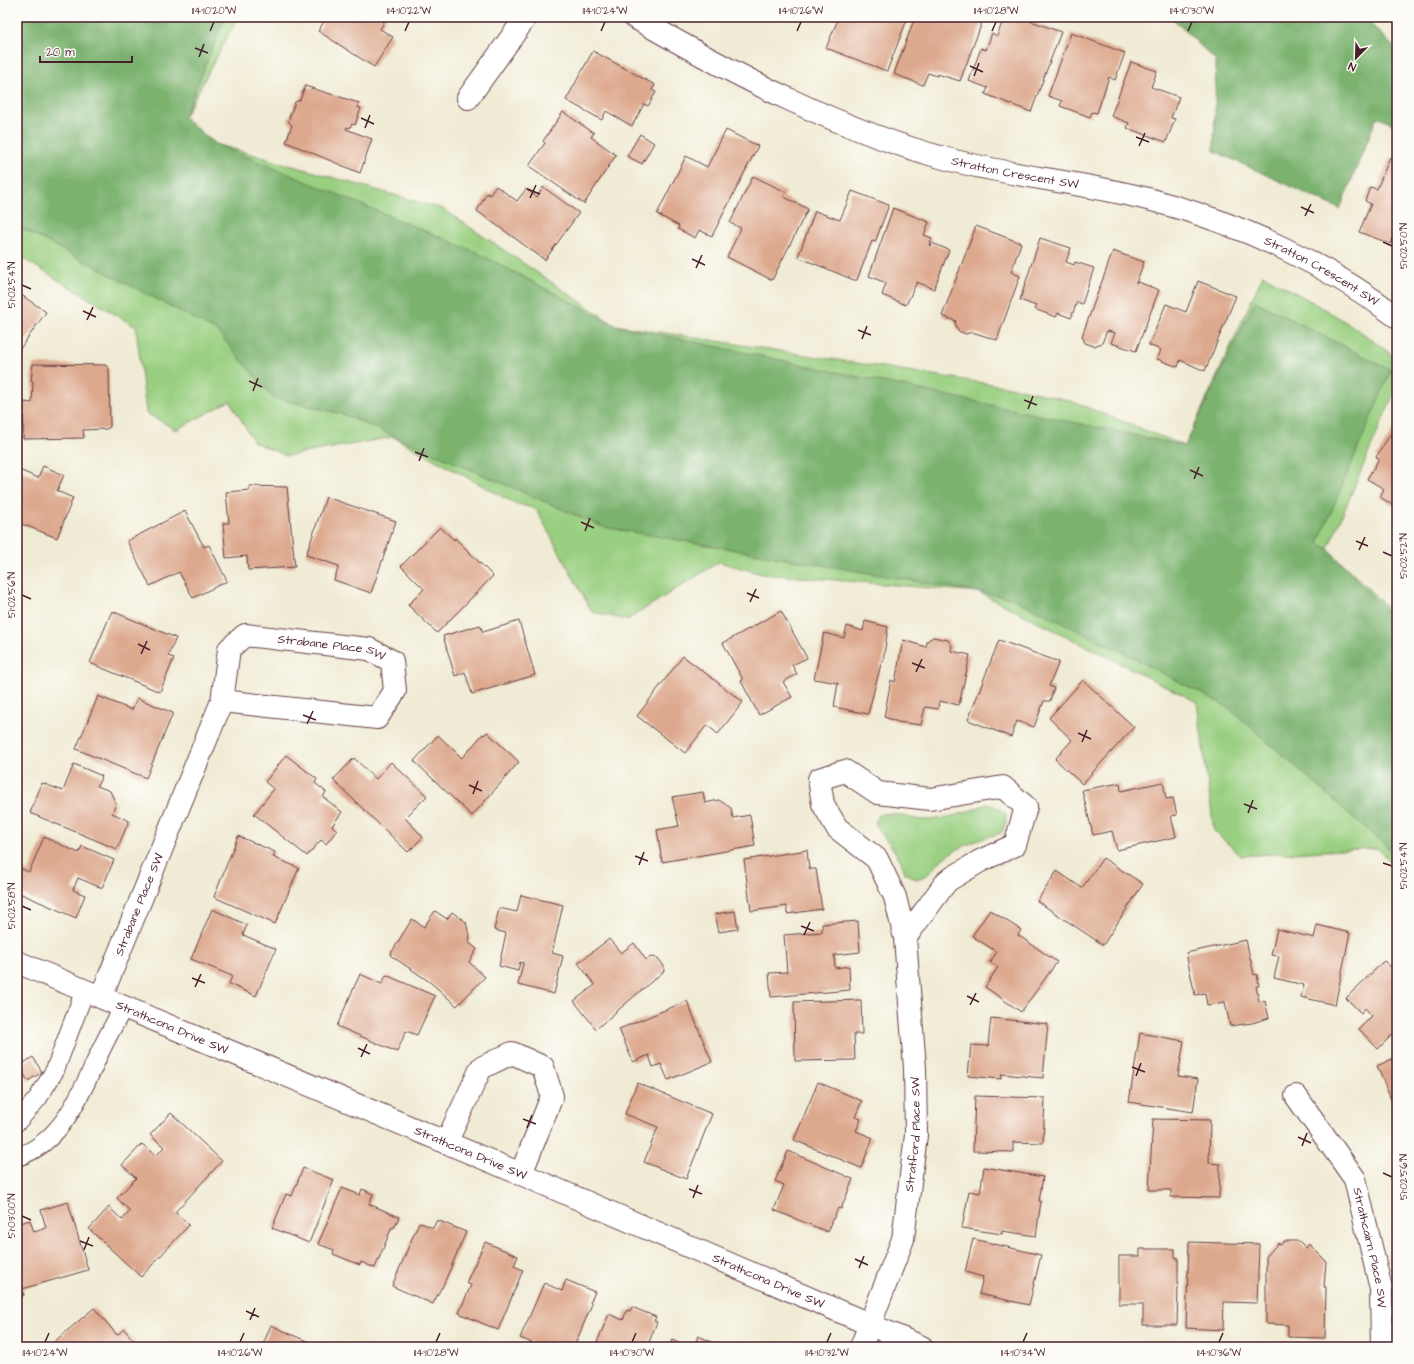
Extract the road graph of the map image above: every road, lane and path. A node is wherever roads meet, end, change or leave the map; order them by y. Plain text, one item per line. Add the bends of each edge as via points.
1 (526, 17) edge
2 (634, 17) edge
3 (468, 98) dead end
4 (1397, 317) edge
5 (222, 701) junction
6 (905, 938) junction
7 (17, 962) edge
8 (93, 994) junction
9 (124, 1006) junction
10 (1296, 1096) dead end
11 (17, 1122) edge
12 (446, 1143) junction
13 (17, 1157) edge
14 (521, 1174) junction
15 (870, 1325) junction
16 (861, 1347) edge
17 (922, 1347) edge
18 (1382, 1347) edge

1 - 3 street
2 - 4 street, Stratton Crescent SW via 753,82 812,109 903,145 950,160 1008,173 1158,201 1242,230 1322,269
5 - 5 street, Strabane Place SW via 377,718 395,691 392,661 369,649 244,635 229,649
5 - 8 street, Strabane Place SW
6 - 6 street, Stratford Place SW via 947,881 980,861 1015,845 1026,807 1002,787 930,799 878,793 845,771 819,779 823,804 837,828 877,859 895,898
6 - 15 street, Stratford Place SW via 916,1135 904,1240
7 - 8 street, Strathcona Drive SW
8 - 9 street, Strathcona Drive SW
8 - 11 lane via 55,1070 38,1098
9 - 12 street, Strathcona Drive SW
9 - 13 lane via 73,1108 50,1137 26,1154
10 - 18 street, Strathcairn Place SW via 1355,1179 1380,1289
12 - 14 street, Strathcona Drive SW
12 - 14 street via 481,1068 512,1053 543,1067 552,1096
14 - 15 street, Strathcona Drive SW
15 - 16 street, Stratford Place SW
15 - 17 street, Strathcona Drive SW

